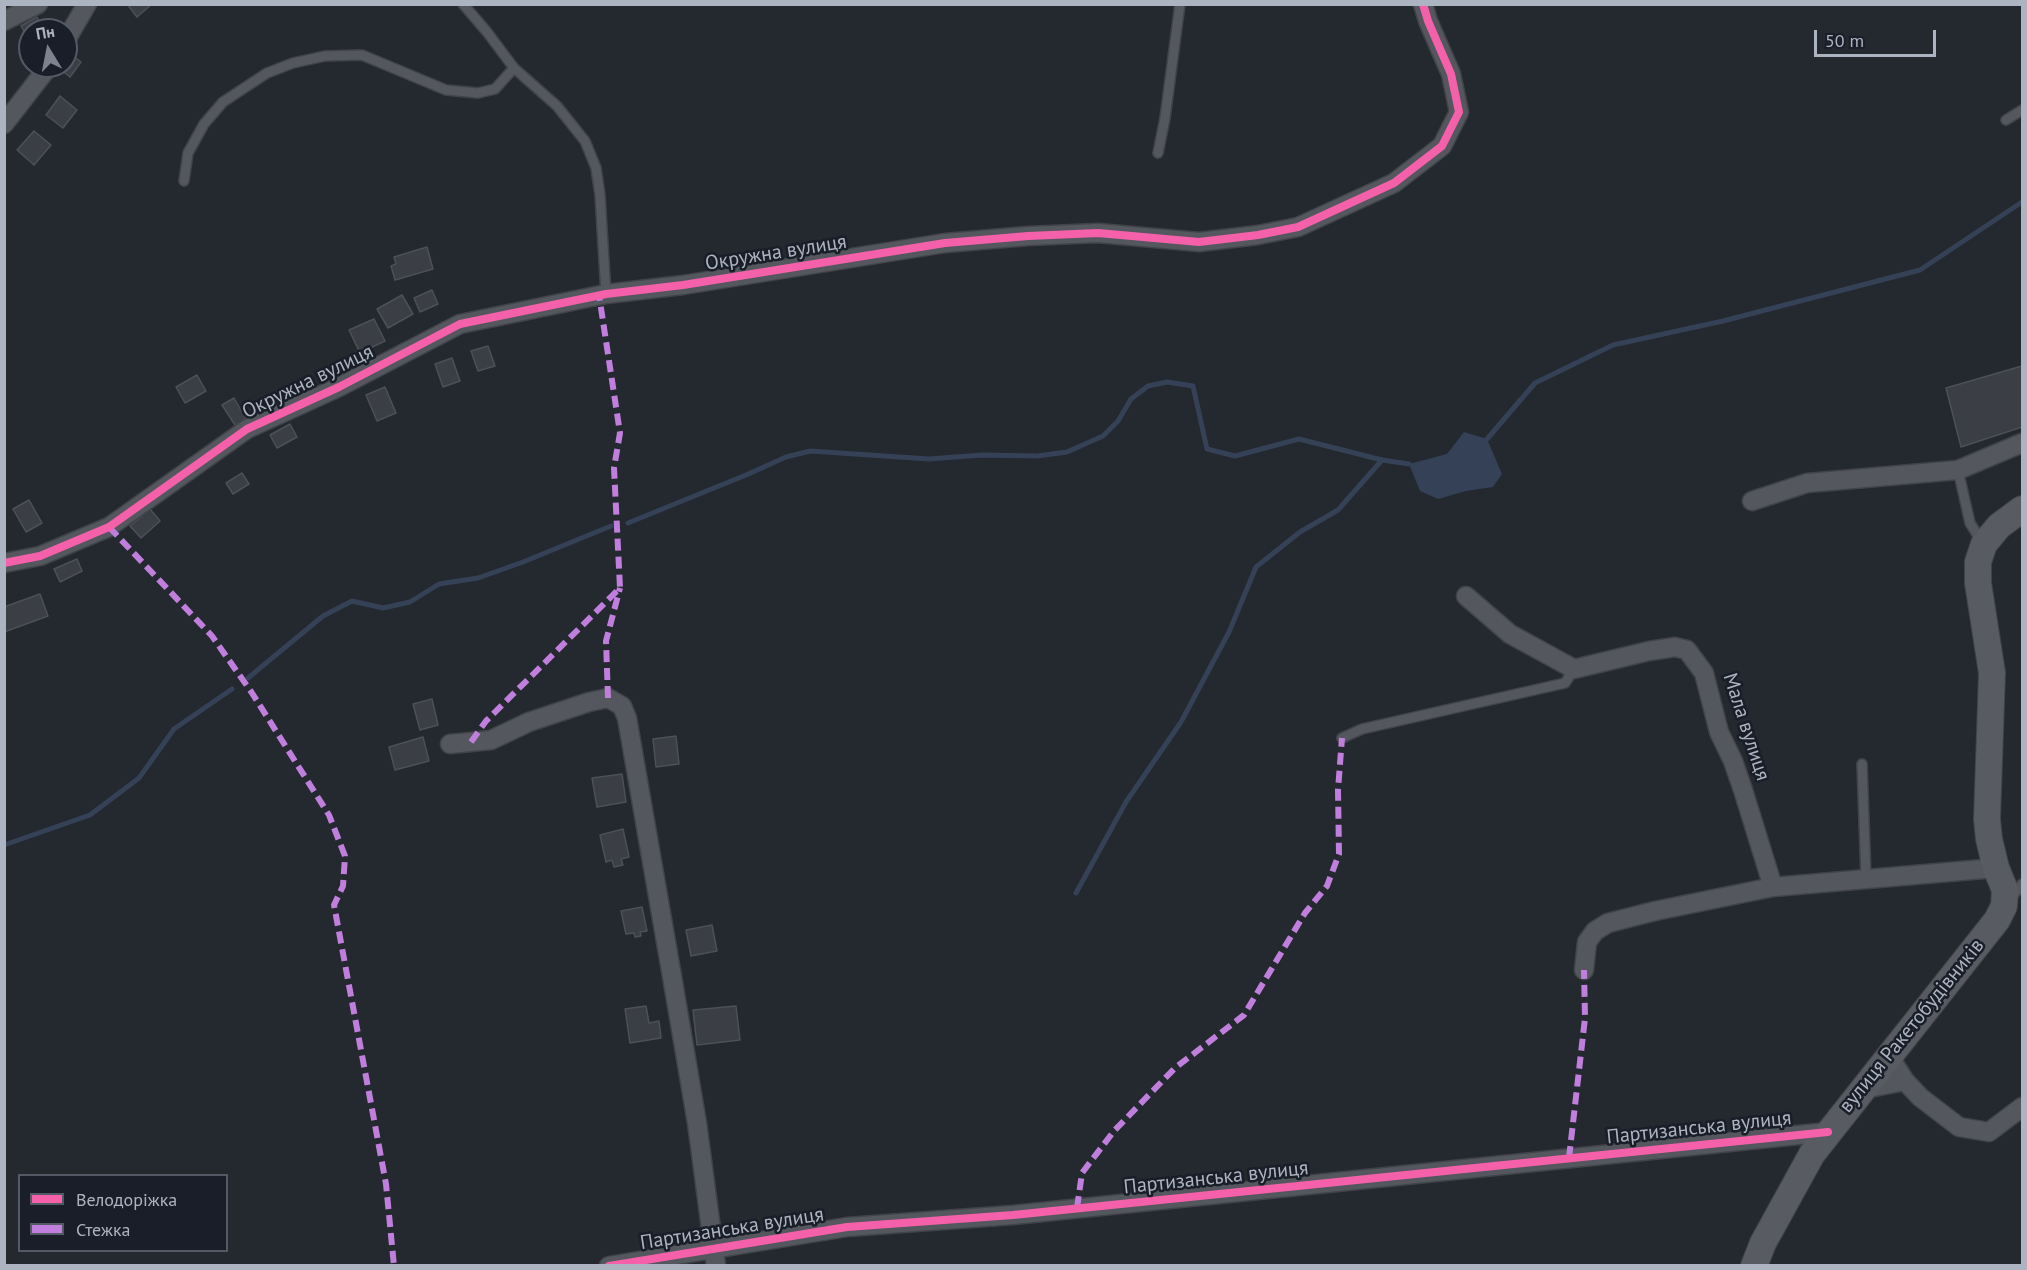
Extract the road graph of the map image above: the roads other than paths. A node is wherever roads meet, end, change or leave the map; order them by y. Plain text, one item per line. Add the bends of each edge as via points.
1 (38, 4) edge
2 (87, 4) edge
3 (462, 4) edge
4 (1180, 4) edge
5 (1424, 4) edge
6 (78, 19) edge
7 (4, 21) edge
8 (514, 68) junction
9 (40, 78) edge
10 (2022, 110) edge
11 (2006, 120) dead end
12 (4, 124) edge
13 (1158, 153) dead end
14 (184, 181) dead end
15 (606, 294) junction
16 (2022, 442) edge
17 (1958, 470) junction
18 (1752, 501) dead end
19 (2022, 509) edge
20 (1984, 544) junction
21 (4, 563) edge
22 (1466, 596) dead end
23 (1575, 669) junction
24 (1342, 738) dead end
25 (450, 744) dead end
26 (1862, 764) dead end
27 (1996, 868) junction
28 (1866, 878) junction
29 (2022, 884) edge
30 (1773, 887) junction
31 (2004, 906) junction
32 (1584, 970) dead end
33 (1889, 1056) junction
34 (1905, 1081) junction
35 (1864, 1089) junction
36 (2022, 1107) edge
37 (1828, 1132) junction
38 (715, 1257) edge
39 (609, 1266) edge
40 (1754, 1266) edge

1 - 7 street
2 - 6 street
3 - 8 lane
4 - 13 lane
5 - 15 street, Окружна вулиця via 1451,74 1459,112 1442,146 1394,183 1298,227 1199,242 1098,233 945,243
8 - 14 lane via 495,89 478,93 446,90 362,55 293,63 267,73 223,102 204,124 188,153
8 - 15 lane via 556,106 585,141 596,168
9 - 12 street
10 - 11 lane
15 - 21 street, Окружна вулиця via 460,324 339,387 246,429 109,527 40,556
16 - 17 street
17 - 18 street via 1807,483
17 - 20 lane via 1970,523
19 - 20 street via 1999,526
20 - 27 street via 1978,562 1978,583 1992,673 1988,819
22 - 23 street via 1510,634
23 - 24 lane via 1564,683 1362,729
23 - 30 street, Мала вулиця via 1649,651 1675,647 1687,650 1704,673 1719,732 1740,780
25 - 38 street, Партизанська вулиця via 490,740 589,702 608,698 622,706 676,999
26 - 28 lane
27 - 28 street
27 - 31 street via 2005,890
28 - 30 street
29 - 31 lane, вулиця Ракетобудівників
30 - 32 street via 1608,923 1587,942
31 - 33 street, вулиця Ракетобудівників
33 - 34 street
33 - 35 street, вулиця Ракетобудівників
34 - 35 street
34 - 36 street via 1959,1126 1989,1132
35 - 37 street, вулиця Ракетобудівників
37 - 38 street, Партизанська вулиця via 1013,1215 847,1227
37 - 40 street, вулиця Ракетобудівників via 1801,1174
38 - 39 street, Партизанська вулиця

